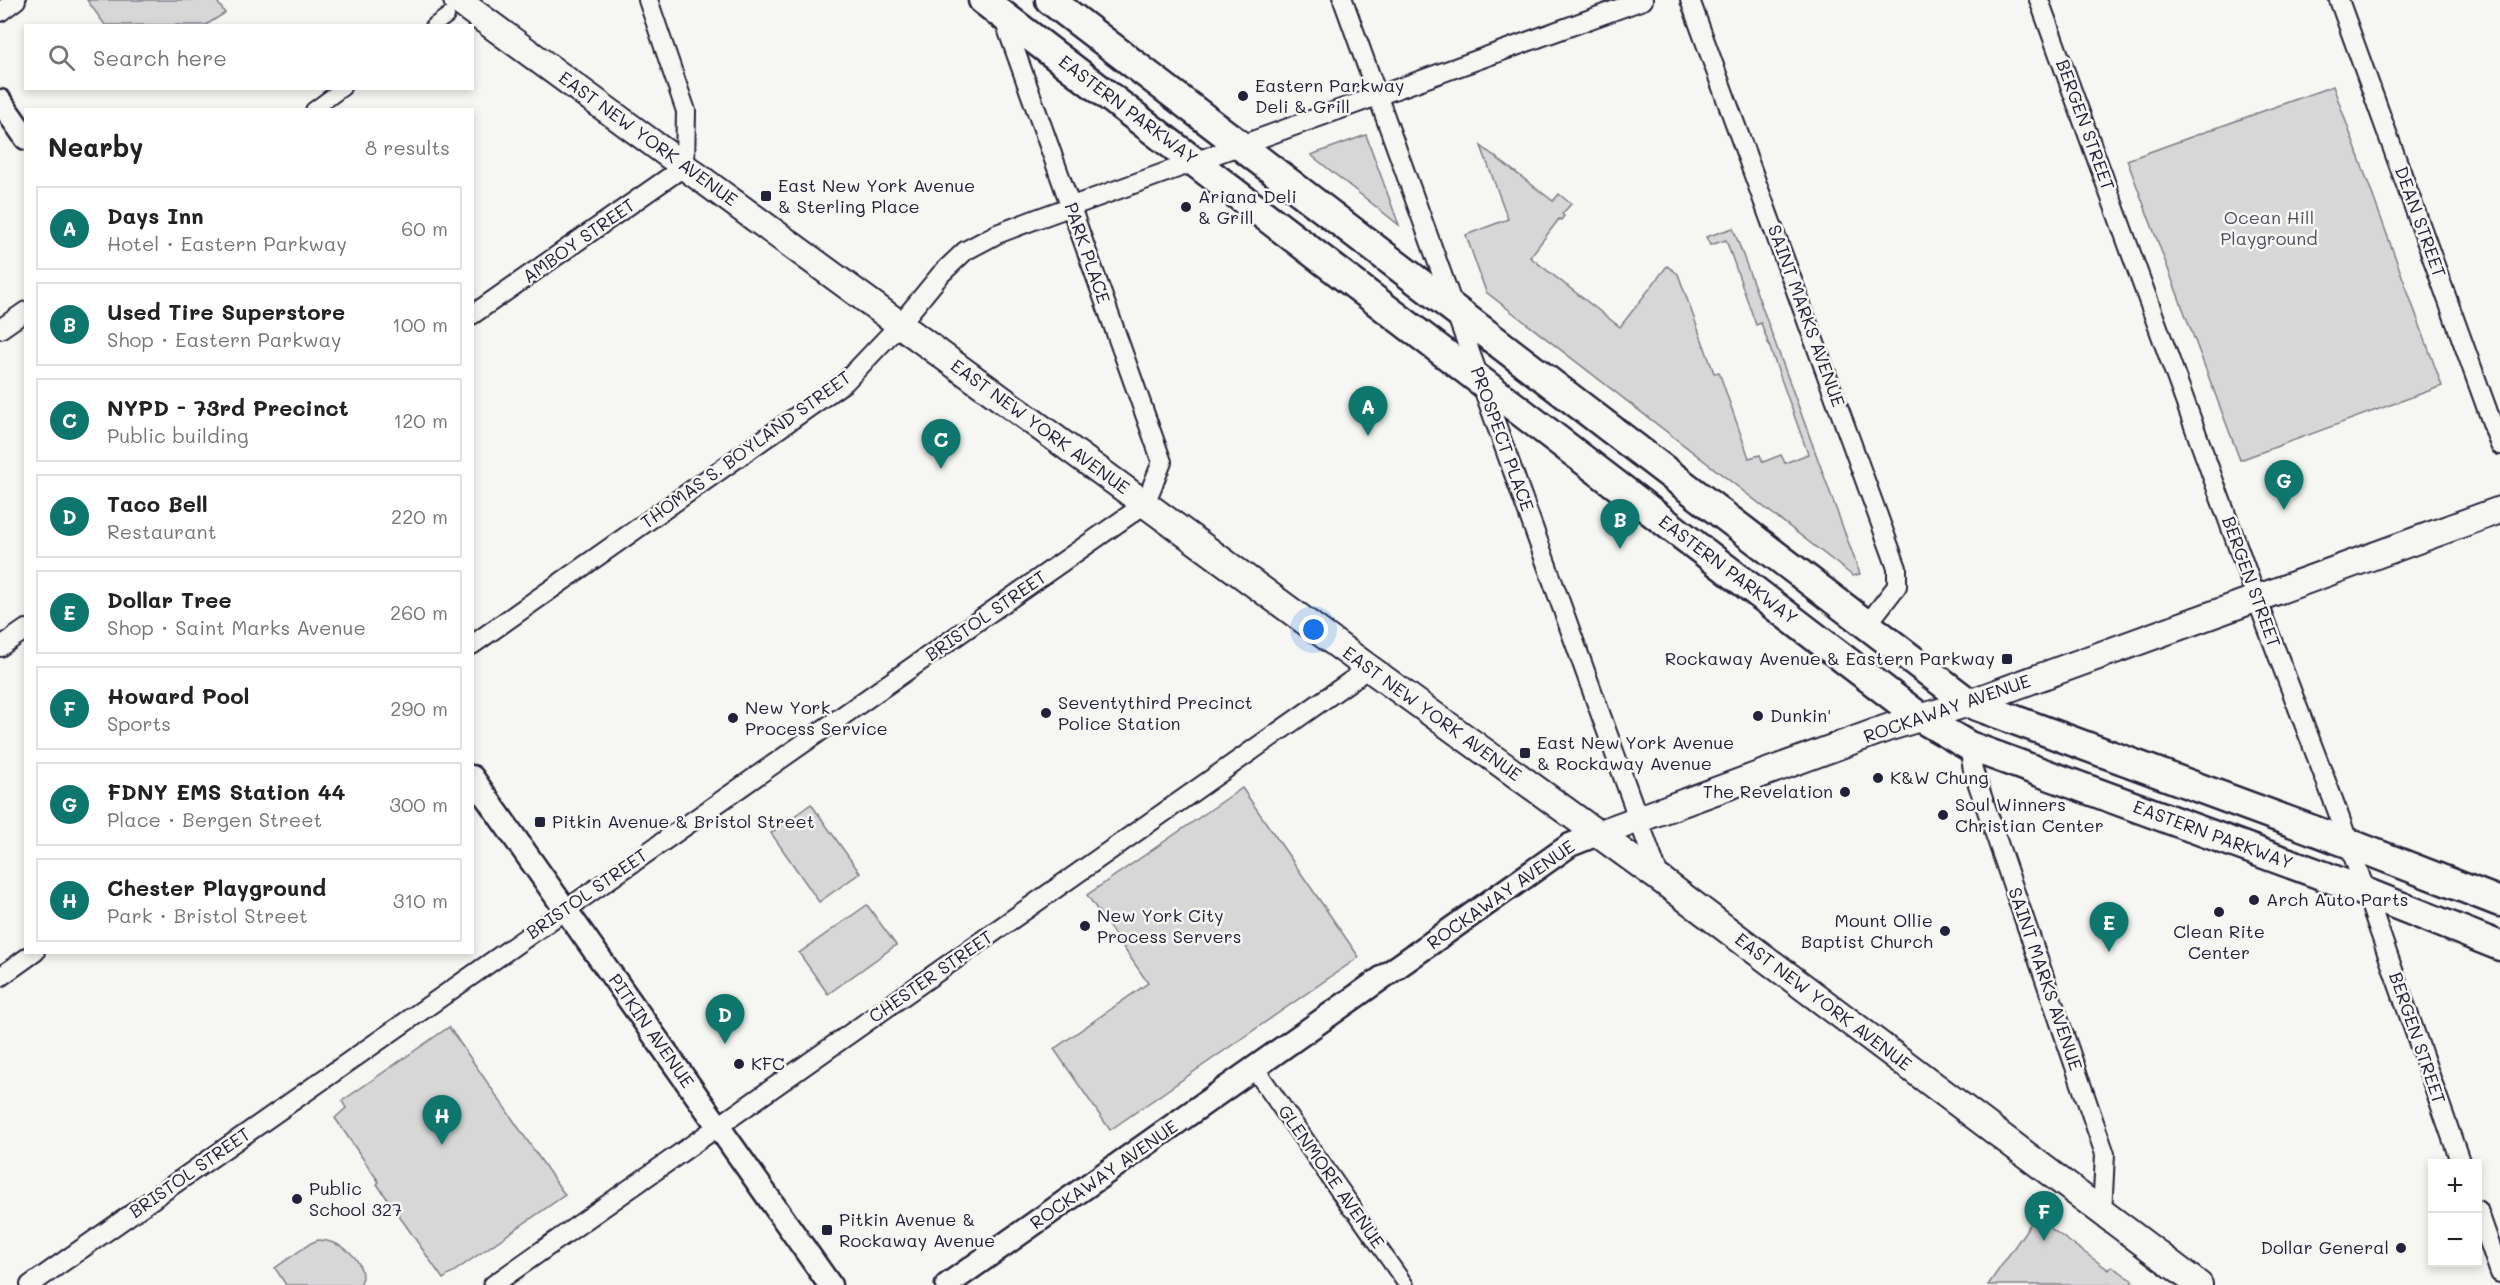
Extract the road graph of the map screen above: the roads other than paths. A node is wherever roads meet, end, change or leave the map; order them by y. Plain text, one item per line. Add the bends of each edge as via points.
1 (16, 0) edge
2 (648, 0) edge
3 (1050, 0) edge
4 (1343, 0) edge
5 (1643, 0) edge
6 (1690, 0) edge
7 (2039, 0) edge
8 (2339, 0) edge
9 (994, 5) edge
10 (452, 8) edge
11 (0, 12) edge
12 (435, 24) edge
13 (340, 90) edge
14 (1378, 96) junction
15 (0, 101) edge
16 (316, 108) edge
17 (24, 135) edge
18 (1239, 146) junction
19 (1195, 162) junction
20 (685, 166) junction
21 (1071, 207) junction
22 (1456, 310) junction
23 (24, 313) edge
24 (474, 314) edge
25 (900, 324) junction
26 (0, 329) edge
27 (1482, 381) junction
28 (2500, 445) edge
29 (1145, 504) junction
30 (2500, 510) edge
31 (2257, 598) junction
32 (1866, 626) junction
33 (24, 630) edge
34 (474, 644) edge
35 (0, 647) edge
36 (1369, 668) junction
37 (1969, 703) junction
38 (1922, 718) junction
39 (1969, 746) junction
40 (474, 780) edge
41 (1639, 820) junction
42 (1598, 834) junction
43 (2348, 843) junction
44 (1660, 879) junction
45 (2366, 892) junction
46 (2500, 902) edge
47 (565, 909) junction
48 (2500, 946) edge
49 (31, 954) edge
50 (0, 977) edge
51 (1255, 1069) junction
52 (719, 1127) junction
53 (2459, 1159) edge
54 (1352, 1208) joint
55 (2479, 1213) edge
56 (2102, 1214) junction
57 (2500, 1273) edge
58 (30, 1285) edge
59 (493, 1285) edge
60 (830, 1285) edge
61 (947, 1285) edge
62 (1406, 1285) edge
63 (2199, 1285) edge

1 - 11 street
2 - 20 street via 686,111
3 - 18 main road
4 - 14 street, PROSPECT PLACE
5 - 14 street, THOMAS S. BOYLAND STREET
6 - 32 street, SAINT MARKS AVENUE via 1898,568 1897,586
7 - 31 street, BERGEN STREET
8 - 28 street, DEAN STREET
9 - 19 main road, EASTERN PARKWAY
9 - 21 street, PARK PLACE
10 - 12 street
10 - 20 main road, EAST NEW YORK AVENUE
13 - 16 street
14 - 18 street, THOMAS S. BOYLAND STREET
14 - 22 street, PROSPECT PLACE
15 - 17 street
18 - 19 street, THOMAS S. BOYLAND STREET
18 - 22 main road
19 - 21 street, THOMAS S. BOYLAND STREET
19 - 27 main road, EASTERN PARKWAY
20 - 24 street, AMBOY STREET
20 - 25 main road, EAST NEW YORK AVENUE
21 - 25 street, THOMAS S. BOYLAND STREET via 997,234 965,251
21 - 29 street, PARK PLACE via 1162,462
22 - 27 street, PROSPECT PLACE
22 - 32 main road
23 - 26 street
25 - 29 main road, EAST NEW YORK AVENUE
25 - 34 street, THOMAS S. BOYLAND STREET via 845,382
27 - 38 main road, EASTERN PARKWAY
27 - 41 street, PROSPECT PLACE
29 - 36 main road, EAST NEW YORK AVENUE
29 - 47 street, BRISTOL STREET
30 - 31 main road, ROCKAWAY AVENUE
31 - 37 main road, ROCKAWAY AVENUE
31 - 43 street, BERGEN STREET
32 - 37 main road
33 - 35 street
36 - 42 main road, EAST NEW YORK AVENUE
36 - 52 street, CHESTER STREET
37 - 38 main road, ROCKAWAY AVENUE
37 - 43 main road
38 - 39 main road, EASTERN PARKWAY
38 - 41 main road, ROCKAWAY AVENUE
39 - 45 main road, EASTERN PARKWAY
39 - 56 street, SAINT MARKS AVENUE via 1973,770 2105,1154
40 - 47 street, PITKIN AVENUE
41 - 42 main road, ROCKAWAY AVENUE
41 - 44 street, PROSPECT PLACE
42 - 44 main road, EAST NEW YORK AVENUE
42 - 51 street, ROCKAWAY AVENUE via 1570,844
43 - 45 street, BERGEN STREET
43 - 46 main road
44 - 56 main road, EAST NEW YORK AVENUE
45 - 48 main road, EASTERN PARKWAY
45 - 53 street, BERGEN STREET
47 - 52 street, PITKIN AVENUE
47 - 58 street, BRISTOL STREET
49 - 50 street
51 - 54 street, GLENMORE AVENUE
51 - 61 street, ROCKAWAY AVENUE
52 - 59 street, CHESTER STREET
52 - 60 street, PITKIN AVENUE
54 - 62 street, GLENMORE AVENUE
55 - 57 street
56 - 63 main road, EAST NEW YORK AVENUE

